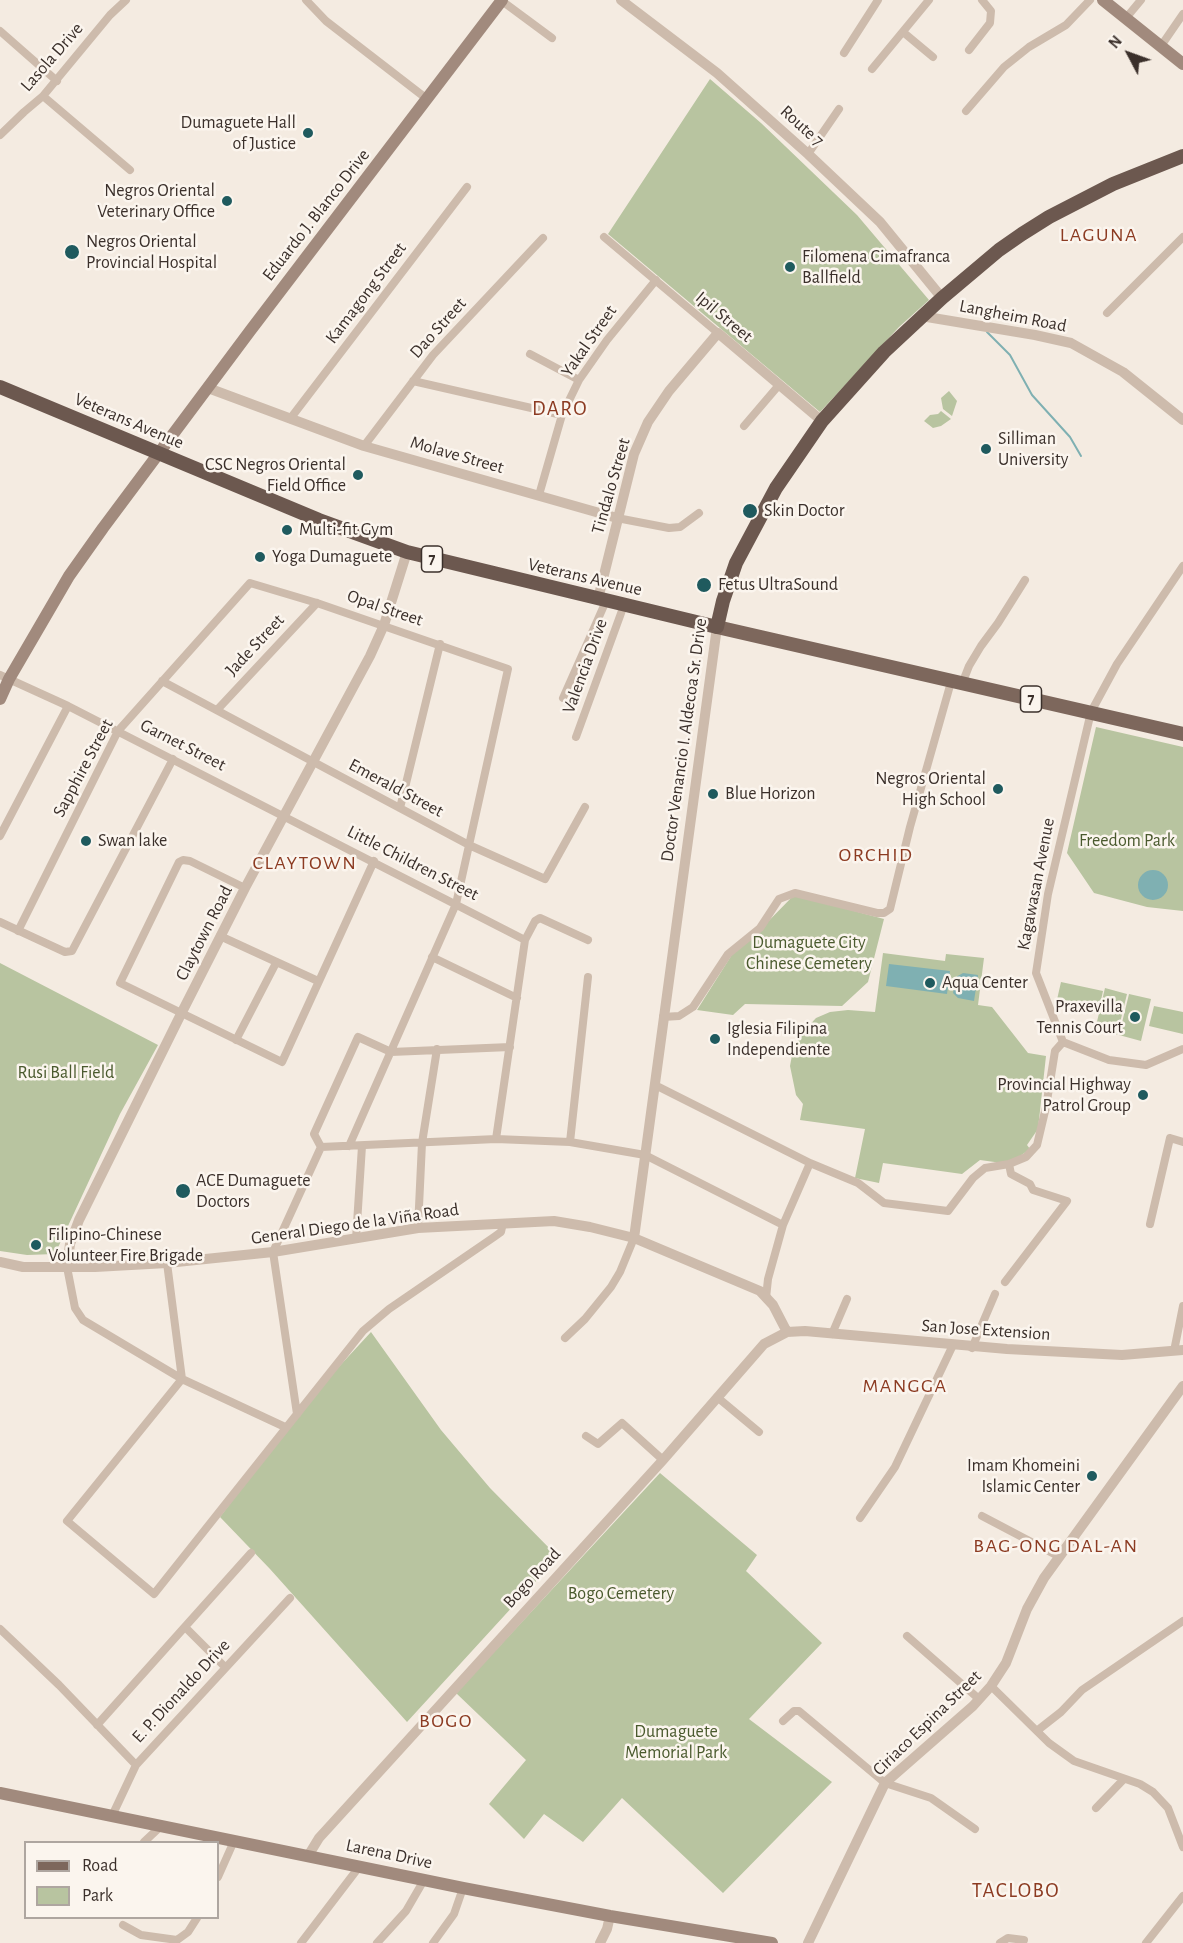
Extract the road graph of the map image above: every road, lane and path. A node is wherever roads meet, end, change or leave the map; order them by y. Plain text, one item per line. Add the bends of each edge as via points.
1 (126, 0) edge
2 (306, 0) edge
3 (502, 0) edge
4 (622, 0) edge
5 (878, 0) edge
6 (929, 0) edge
7 (982, 0) edge
8 (1090, 0) edge
9 (1102, 0) edge
10 (1142, 0) edge
11 (1183, 14) edge
12 (1126, 18) junction
13 (0, 31) edge
14 (903, 32) junction
15 (552, 38) dead end
16 (1161, 46) junction
17 (969, 50) dead end
18 (844, 53) dead end
19 (933, 57) dead end
20 (1182, 62) edge
21 (872, 69) dead end
22 (57, 81) junction
23 (43, 96) junction
24 (427, 99) junction
25 (838, 109) dead end
26 (966, 111) dead end
27 (0, 135) edge
28 (808, 154) junction
29 (1183, 156) edge
30 (130, 170) dead end
31 (467, 187) dead end
32 (604, 237) dead end
33 (1183, 237) edge
34 (543, 238) dead end
35 (656, 280) junction
36 (942, 298) junction
37 (1107, 313) dead end
38 (921, 316) junction
39 (718, 333) junction
40 (530, 354) dead end
41 (579, 380) junction
42 (413, 381) junction
43 (779, 385) junction
44 (0, 387) edge
45 (208, 388) junction
46 (562, 415) junction
47 (290, 419) junction
48 (1183, 420) edge
49 (822, 421) junction
50 (744, 426) dead end
51 (364, 446) junction
52 (159, 453) junction
53 (539, 495) junction
54 (699, 513) dead end
55 (617, 518) junction
56 (407, 552) junction
57 (1183, 566) edge
58 (1025, 580) dead end
59 (250, 583) joint
60 (602, 600) junction
61 (317, 603) junction
62 (624, 605) junction
63 (384, 625) junction
64 (717, 627) junction
65 (440, 644) junction
66 (4, 677) edge
67 (162, 681) junction
68 (956, 683) junction
69 (563, 698) dead end
70 (0, 699) edge
71 (68, 705) junction
72 (217, 710) junction
73 (1091, 712) junction
74 (118, 731) junction
75 (1183, 734) edge
76 (576, 737) dead end
77 (173, 759) junction
78 (314, 763) junction
79 (585, 807) dead end
80 (400, 808) junction
81 (285, 816) junction
82 (0, 836) edge
83 (469, 845) junction
84 (374, 861) junction
85 (245, 888) junction
86 (456, 904) junction
87 (0, 922) edge
88 (18, 931) junction
89 (220, 936) junction
90 (525, 940) junction
91 (588, 940) dead end
92 (432, 957) junction
93 (276, 963) junction
94 (588, 977) dead end
95 (318, 981) junction
96 (517, 998) junction
97 (181, 1014) junction
98 (663, 1017) junction
99 (236, 1040) junction
100 (1063, 1042) junction
101 (510, 1047) junction
102 (437, 1049) junction
103 (1183, 1049) edge
104 (390, 1052) junction
105 (655, 1085) junction
106 (496, 1139) junction
107 (570, 1142) junction
108 (1183, 1142) edge
109 (422, 1143) junction
110 (349, 1146) junction
111 (362, 1146) junction
112 (321, 1147) junction
113 (645, 1155) junction
114 (810, 1163) junction
115 (1009, 1164) junction
116 (503, 1223) junction
117 (1150, 1224) dead end
118 (783, 1225) junction
119 (418, 1228) junction
120 (634, 1238) junction
121 (356, 1239) junction
122 (273, 1252) junction
123 (0, 1262) edge
124 (167, 1263) junction
125 (67, 1267) junction
126 (1005, 1282) dead end
127 (995, 1294) dead end
128 (766, 1298) junction
129 (847, 1299) dead end
130 (1183, 1306) edge
131 (788, 1332) junction
132 (832, 1334) junction
133 (565, 1338) dead end
134 (953, 1345) junction
135 (972, 1348) junction
136 (1180, 1353) edge
137 (182, 1379) junction
138 (1183, 1386) edge
139 (717, 1397) junction
140 (297, 1414) junction
141 (285, 1427) junction
142 (759, 1432) dead end
143 (586, 1436) dead end
144 (663, 1460) junction
145 (982, 1516) dead end
146 (860, 1518) dead end
147 (251, 1553) dead end
148 (1058, 1556) junction
149 (290, 1598) dead end
150 (1183, 1621) edge
151 (185, 1627) junction
152 (0, 1629) edge
153 (907, 1636) dead end
154 (225, 1667) junction
155 (991, 1686) junction
156 (979, 1699) junction
157 (783, 1721) dead end
158 (97, 1725) junction
159 (1038, 1730) junction
160 (136, 1765) junction
161 (1122, 1780) junction
162 (885, 1782) junction
163 (0, 1793) edge
164 (1096, 1808) dead end
165 (112, 1816) junction
166 (161, 1826) junction
167 (975, 1830) dead end
168 (145, 1841) edge
169 (234, 1841) junction
170 (1183, 1847) edge
171 (308, 1856) junction
172 (359, 1867) junction
173 (219, 1875) edge
174 (424, 1880) junction
175 (463, 1888) junction
176 (1183, 1896) edge
177 (610, 1917) junction
178 (196, 1919) edge
179 (123, 1925) dead end
180 (1024, 1940) dead end
181 (301, 1943) edge
182 (377, 1943) edge
183 (433, 1943) edge
184 (600, 1943) edge
185 (772, 1943) edge
186 (808, 1943) edge
187 (1000, 1943) edge
188 (1146, 1943) edge

1 - 22 street, Lasola Drive
2 - 24 street via 326,21
3 - 15 street
3 - 24 main road, Eduardo J. Blanco Drive
4 - 28 street, Route 7 via 717,73
5 - 18 street
6 - 14 street
7 - 17 street via 991,11 990,23
8 - 26 street via 1066,25 1004,67
9 - 12 main road
10 - 12 street
11 - 16 street
12 - 16 main road
13 - 22 street
14 - 19 street
14 - 21 street
16 - 20 main road
22 - 23 street, Lasola Drive
23 - 27 street, Lasola Drive
23 - 30 street
24 - 45 main road, Eduardo J. Blanco Drive
25 - 28 street
28 - 36 street, Route 7 via 880,222
29 - 36 highway, Doctor Venancio I. Aldecoa Sr. Drive via 1113,184 1049,217 999,250
31 - 47 street, Kamagong Street
32 - 35 street, Ipil Street
33 - 37 street
34 - 42 street, Dao Street
35 - 39 street, Ipil Street
35 - 41 street, Yakal Street
36 - 38 highway, Doctor Venancio I. Aldecoa Sr. Drive
38 - 48 street, Langheim Road via 1071,343 1123,372
38 - 49 highway, Doctor Venancio I. Aldecoa Sr. Drive
39 - 43 street, Ipil Street
39 - 55 street, Tindalo Street via 648,422 634,454
40 - 41 street
41 - 46 street, Yakal Street
42 - 46 street
42 - 51 street, Dao Street
43 - 49 street, Ipil Street
43 - 50 street
44 - 52 highway, Veterans Avenue / 7
45 - 47 street, Molave Street
45 - 52 main road, Eduardo J. Blanco Drive
46 - 53 street, Yakal Street
47 - 51 street, Molave Street
49 - 64 highway, Doctor Venancio I. Aldecoa Sr. Drive via 786,471 748,538 729,583
51 - 53 street, Molave Street
52 - 56 highway, Veterans Avenue / 7
52 - 66 main road, Eduardo J. Blanco Drive via 69,576
53 - 55 street, Molave Street
54 - 55 street, Molave Street via 680,527 669,528
55 - 60 street, Tindalo Street
56 - 60 highway, Veterans Avenue / 7
56 - 63 street, Claytown Road
57 - 73 street, Kagawasan Avenue via 1117,664
58 - 68 street
59 - 61 street, Opal Street
59 - 67 street, Sapphire Street
60 - 62 highway, Veterans Avenue / 7
60 - 69 street
61 - 63 street, Opal Street
61 - 72 street, Jade Street
62 - 64 highway, Veterans Avenue / 7
62 - 76 street, Valencia Drive
63 - 65 street, Opal Street
63 - 78 street, Claytown Road
64 - 68 main road, Veterans Avenue / 7
64 - 98 street, Doctor Venancio I. Aldecoa Sr. Drive
65 - 80 street
65 - 83 street, Opal Street via 508,669
66 - 70 main road, Eduardo J. Blanco Drive
66 - 71 street, Garnet Street
67 - 72 street, Emerald Street
67 - 74 street, Sapphire Street
68 - 73 main road, Veterans Avenue / 7
68 - 98 street via 910,826 890,909 877,913 795,892 779,899 760,928 728,954 693,1008 680,1016
71 - 74 street, Garnet Street
71 - 82 street
72 - 78 street, Emerald Street
73 - 75 main road, Veterans Avenue / 7
73 - 100 street, Kagawasan Avenue via 1048,894 1036,973
74 - 77 street, Garnet Street
74 - 88 street, Sapphire Street
77 - 81 street, Garnet Street
77 - 88 street via 72,951 65,952
78 - 80 street, Emerald Street
78 - 81 street, Claytown Road
79 - 83 street, Emerald Street via 546,879
80 - 83 street, Emerald Street
81 - 84 street, Little Children Street
81 - 85 street, Claytown Road
83 - 86 street
84 - 86 street, Little Children Street
84 - 95 street
85 - 89 street, Claytown Road
85 - 97 street via 190,861 177,865 120,984
86 - 90 street, Little Children Street
86 - 92 street
87 - 88 street
89 - 93 street
89 - 97 street, Claytown Road
90 - 91 street via 540,918
90 - 96 street
92 - 96 street
92 - 104 street
93 - 95 street
93 - 99 street
94 - 107 street
95 - 99 street via 282,1062
96 - 101 street
97 - 99 street
97 - 125 street, Claytown Road via 79,1220
98 - 105 street, Doctor Venancio I. Aldecoa Sr. Drive
100 - 103 street via 1109,1060 1146,1065
100 - 115 street via 1055,1051 1037,1145 1026,1157
101 - 102 street
101 - 106 street
102 - 104 street
102 - 109 street
104 - 110 street
104 - 112 street via 358,1037 314,1134
105 - 113 street, Doctor Venancio I. Aldecoa Sr. Drive
105 - 114 street
106 - 107 street
106 - 109 street
107 - 113 street
108 - 117 street via 1170,1138
109 - 111 street
109 - 119 street
110 - 111 street
110 - 112 street
111 - 121 street
112 - 122 street
113 - 118 street
113 - 120 street, Doctor Venancio I. Aldecoa Sr. Drive
114 - 115 street via 858,1183 884,1203 948,1211 985,1168
114 - 118 street
115 - 126 street via 1011,1174 1030,1184 1033,1190 1067,1202
116 - 119 street, General Diego de la Viña Road
116 - 120 street, General Diego de la Viña Road via 554,1221
116 - 140 street via 494,1238 363,1331
118 - 128 street
119 - 121 street, General Diego de la Viña Road
120 - 128 street, General Diego de la Viña Road via 760,1291
120 - 133 street, Doctor Venancio I. Aldecoa Sr. Drive via 611,1287
121 - 122 street, General Diego de la Viña Road
122 - 124 street, General Diego de la Viña Road
122 - 140 street
123 - 125 street, General Diego de la Viña Road via 23,1267
124 - 125 street, General Diego de la Viña Road
124 - 137 street
125 - 137 street via 75,1308 83,1320
127 - 135 street
128 - 131 street, General Diego de la Viña Road
129 - 132 street
130 - 136 street
131 - 132 street, San Jose Extension
131 - 139 street, Bogo Road via 764,1344
132 - 134 street, San Jose Extension
134 - 135 street, San Jose Extension
134 - 146 street via 895,1467
135 - 136 street, San Jose Extension via 1122,1355
137 - 141 street
137 - 141 street via 67,1521 154,1594
138 - 148 street, Ciriaco Espina Street
139 - 142 street
139 - 144 street, Bogo Road
140 - 141 street
143 - 144 street via 598,1444 622,1423
144 - 171 street, Bogo Road via 326,1830
145 - 148 street
147 - 151 street
148 - 155 street, Ciriaco Espina Street
149 - 154 street, E. P. Dionaldo Drive
150 - 159 street via 1082,1690
151 - 154 street
151 - 158 street
152 - 158 street
153 - 156 street
154 - 160 street, E. P. Dionaldo Drive
155 - 156 street, Ciriaco Espina Street
155 - 159 street
156 - 162 street, Ciriaco Espina Street
157 - 162 street via 799,1711
158 - 160 street
159 - 161 street via 1074,1761
160 - 165 street, E. P. Dionaldo Drive
161 - 164 street
161 - 170 street via 1140,1784 1162,1800
162 - 167 street via 931,1798
162 - 186 street, Ciriaco Espina Street
163 - 165 main road, Larena Drive
165 - 166 main road, Larena Drive
166 - 168 street
166 - 169 main road, Larena Drive
169 - 171 main road, Larena Drive
169 - 173 street
171 - 172 main road, Larena Drive
172 - 174 main road, Larena Drive
172 - 181 street
174 - 175 main road, Larena Drive
174 - 182 street via 406,1911
175 - 177 main road, Larena Drive
175 - 183 street via 454,1914
176 - 188 street
177 - 184 street
177 - 185 main road, Larena Drive
178 - 179 street via 177,1940 141,1935
180 - 187 street via 1008,1938

